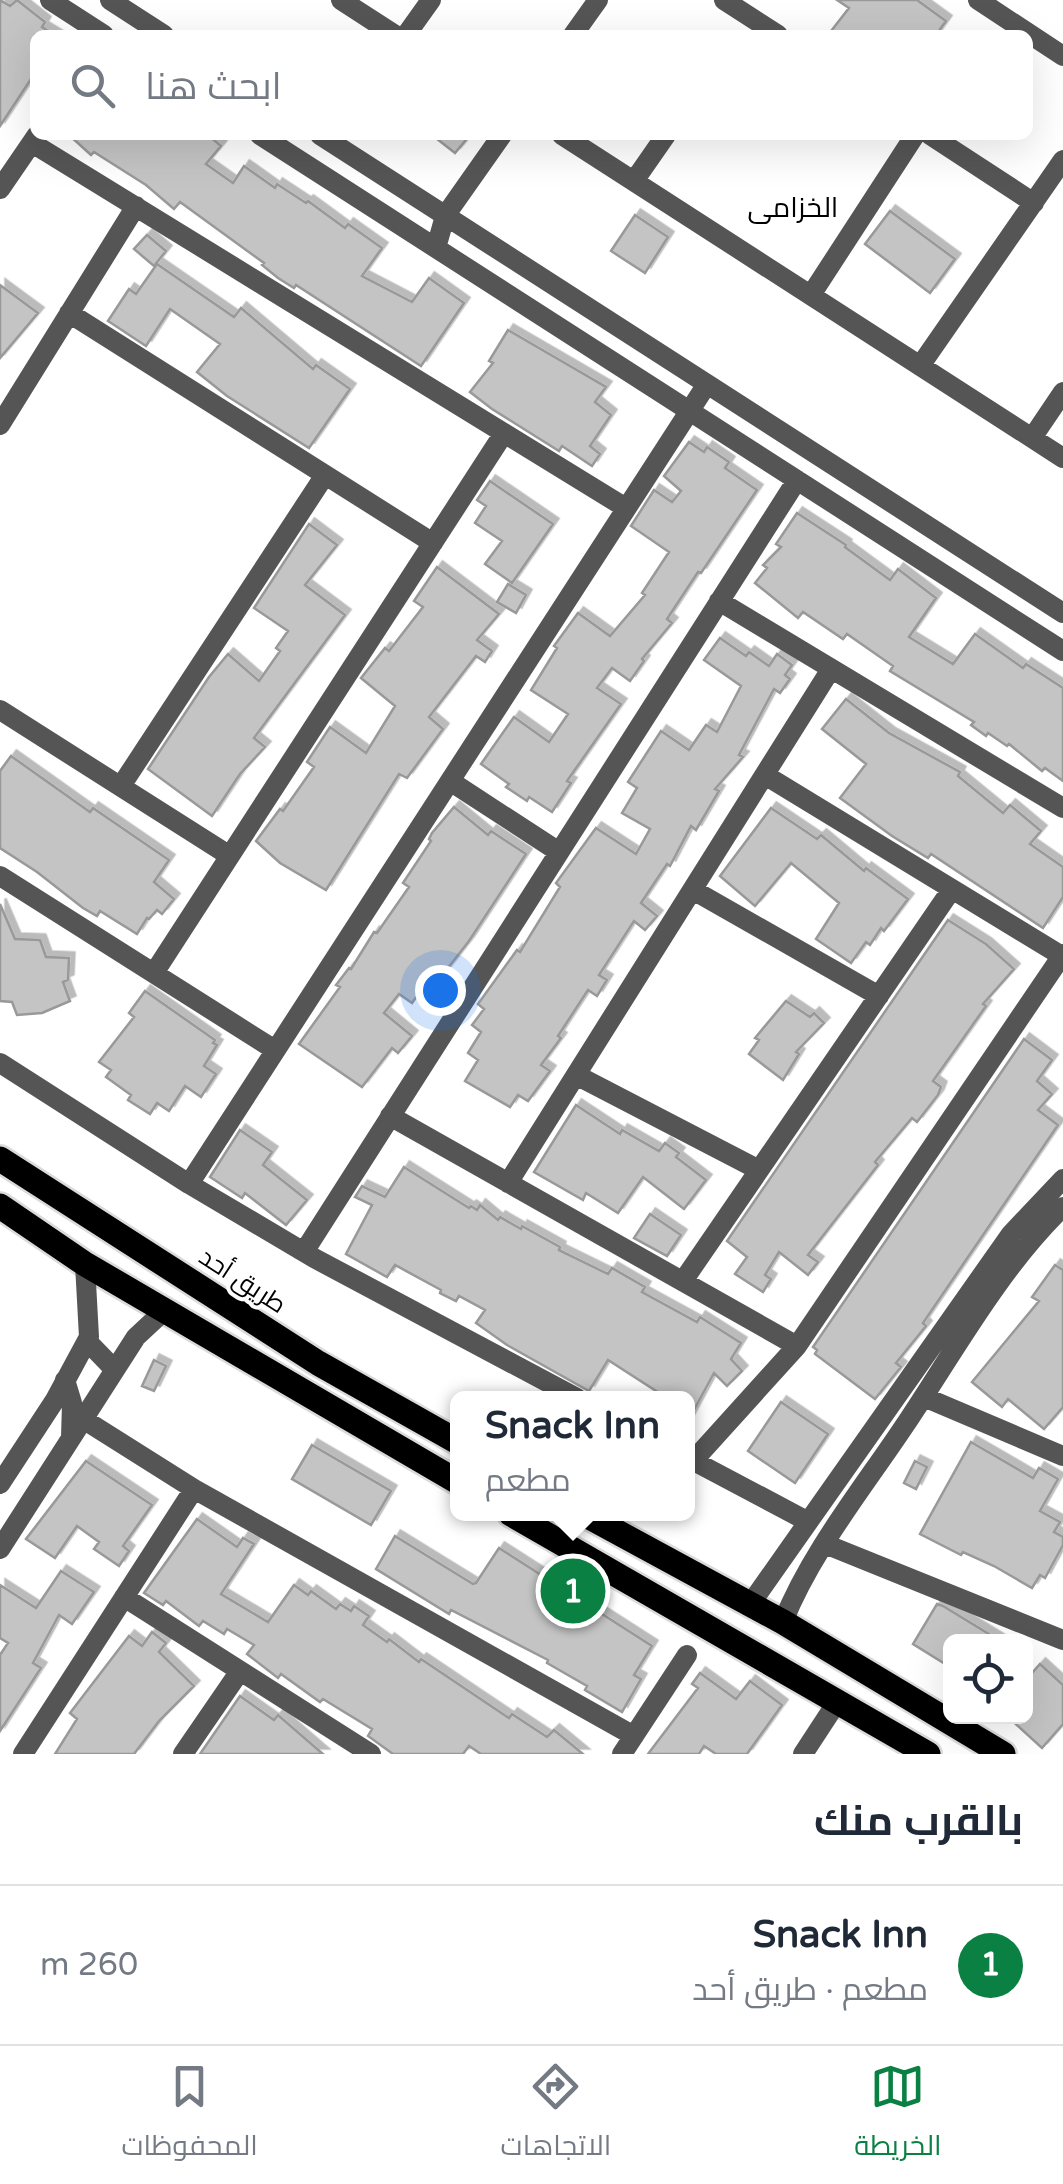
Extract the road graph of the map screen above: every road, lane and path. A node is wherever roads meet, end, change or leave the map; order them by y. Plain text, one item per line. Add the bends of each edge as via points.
1 (50, 0) edge
2 (110, 0) edge
3 (341, 0) edge
4 (431, 0) edge
5 (598, 0) edge
6 (724, 0) edge
7 (978, 0) edge
8 (748, 16) junction
9 (96, 30) edge
10 (156, 30) edge
11 (387, 30) edge
12 (410, 30) edge
13 (577, 30) edge
14 (738, 30) edge
15 (770, 30) edge
16 (1024, 30) edge
17 (1033, 36) edge
18 (1063, 56) edge
19 (33, 140) edge
20 (36, 140) edge
21 (268, 140) edge
22 (327, 140) edge
23 (332, 140) edge
24 (499, 140) edge
25 (570, 140) edge
26 (663, 140) edge
27 (912, 140) edge
28 (938, 140) edge
29 (1063, 160) edge
30 (318, 172) junction
31 (634, 181) junction
32 (0, 189) edge
33 (1034, 202) junction
34 (136, 206) junction
35 (446, 216) junction
36 (436, 248) junction
37 (810, 295) junction
38 (69, 314) junction
39 (920, 366) junction
40 (706, 384) junction
41 (1063, 392) edge
42 (689, 411) junction
43 (0, 425) edge
44 (504, 433) junction
45 (1032, 438) junction
46 (1063, 458) edge
47 (325, 475) junction
48 (796, 480) junction
49 (877, 493) junction
50 (626, 508) junction
51 (433, 543) junction
52 (899, 546) junction
53 (719, 601) junction
54 (1063, 613) edge
55 (1063, 651) edge
56 (832, 669) junction
57 (0, 710) edge
58 (765, 775) junction
59 (450, 780) junction
60 (120, 786) junction
61 (1063, 808) edge
62 (559, 852) junction
63 (230, 856) junction
64 (0, 876) edge
65 (952, 889) junction
66 (693, 890) junction
67 (1062, 955) edge
68 (154, 973) junction
69 (878, 996) junction
70 (276, 1050) junction
71 (0, 1064) edge
72 (576, 1075) junction
73 (390, 1116) junction
74 (0, 1159) edge
75 (759, 1170) junction
76 (1063, 1179) edge
77 (508, 1183) junction
78 (189, 1184) junction
79 (0, 1206) edge
80 (1063, 1207) edge
81 (300, 1250) junction
82 (85, 1264) junction
83 (682, 1281) junction
84 (164, 1310) junction
85 (87, 1341) junction
86 (797, 1346) junction
87 (115, 1370) junction
88 (65, 1380) junction
89 (563, 1391) edge
90 (924, 1397) junction
91 (83, 1419) junction
92 (450, 1437) edge
93 (70, 1438) junction
94 (695, 1454) edge
95 (1063, 1456) edge
96 (695, 1462) edge
97 (450, 1477) edge
98 (0, 1484) edge
99 (194, 1488) junction
100 (523, 1521) edge
101 (597, 1521) edge
102 (807, 1521) junction
103 (826, 1544) junction
104 (0, 1549) edge
105 (124, 1598) junction
106 (749, 1606) junction
107 (783, 1622) junction
108 (1063, 1640) edge
109 (687, 1655) dead end
110 (240, 1671) junction
111 (837, 1702) junction
112 (634, 1736) junction
113 (22, 1754) edge
114 (184, 1754) edge
115 (371, 1754) edge
116 (622, 1754) edge
117 (803, 1754) edge
118 (928, 1754) edge
119 (1003, 1754) edge

1 - 9 street
2 - 10 street
3 - 11 street
4 - 12 street
5 - 13 street
6 - 8 street
7 - 16 street
8 - 14 street
8 - 15 street
17 - 18 street
19 - 32 street
20 - 34 street
21 - 30 street
22 - 30 street
23 - 35 street
24 - 35 street
25 - 31 street
26 - 31 street
27 - 37 street
28 - 33 street
29 - 33 street
30 - 36 street
31 - 37 street
33 - 39 street
34 - 38 street
34 - 44 street
35 - 36 street
35 - 40 street
36 - 42 street
37 - 39 street
38 - 43 street
38 - 47 street
39 - 45 street
40 - 42 street
40 - 49 street
41 - 45 street
42 - 48 street
42 - 50 street
44 - 50 street
44 - 51 street
45 - 46 street
47 - 51 street
47 - 60 street
48 - 52 street
48 - 53 street
49 - 52 street
49 - 54 street
50 - 59 street
51 - 63 street
52 - 55 street
53 - 56 street
53 - 62 street
56 - 58 street
56 - 61 street
57 - 60 street
58 - 65 street
58 - 66 street
59 - 62 street
59 - 70 street
60 - 63 street
62 - 73 street
63 - 68 street
64 - 68 street
65 - 67 street
65 - 69 street
66 - 69 street
66 - 72 street
67 - 86 street
68 - 70 street
69 - 75 street
70 - 78 street
71 - 78 street
72 - 75 street
72 - 77 street
73 - 77 street
73 - 81 street
74 - 92 main road, طريق أحد via 318,1363
75 - 83 street
76 - 102 street via 1011,1234
77 - 83 street
78 - 81 street
79 - 82 main road
80 - 90 street via 980,1311
81 - 89 street
82 - 84 main road
82 - 85 street
83 - 86 street
84 - 87 street via 136,1336
84 - 97 main road
85 - 87 street
85 - 88 street
86 - 94 street
87 - 91 street
88 - 93 street
88 - 98 street
90 - 95 street
90 - 103 street
91 - 93 street
91 - 99 street
93 - 104 street
96 - 102 street
99 - 105 street
99 - 112 street
100 - 111 main road
101 - 106 main road
102 - 106 street
103 - 107 street
103 - 108 street
105 - 110 street
105 - 113 street
106 - 107 main road
107 - 119 main road
109 - 112 street
110 - 114 street
110 - 115 street
111 - 117 street
111 - 118 main road
112 - 116 street

